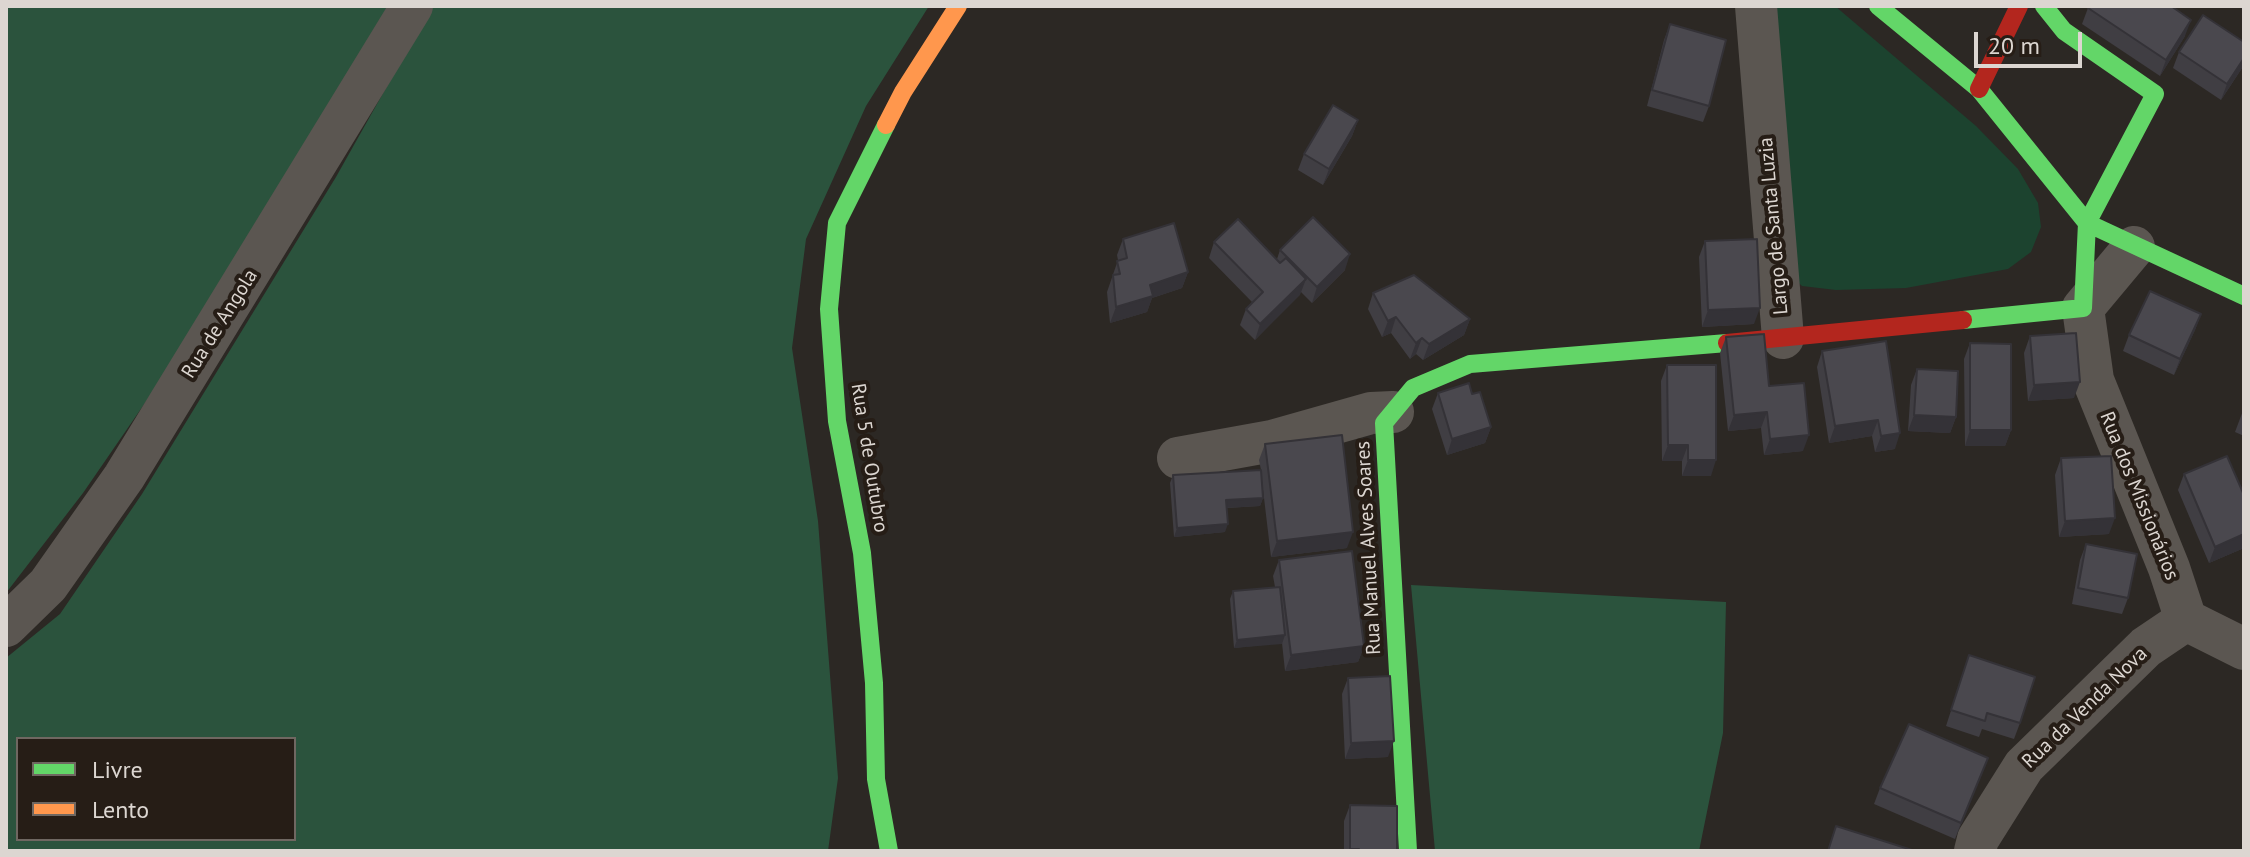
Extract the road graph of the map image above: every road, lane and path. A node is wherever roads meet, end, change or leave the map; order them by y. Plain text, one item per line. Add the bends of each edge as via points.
1 (412, 6) edge
2 (958, 6) edge
3 (1756, 6) edge
4 (1878, 6) edge
5 (2019, 6) edge
6 (2044, 6) edge
7 (1979, 89) junction
8 (2087, 223) junction
9 (2134, 247) junction
10 (2244, 296) edge
11 (2083, 308) junction
12 (1783, 338) junction
13 (1393, 412) junction
14 (1178, 458) dead end
15 (2186, 620) junction
16 (6, 626) edge
17 (2244, 649) edge
18 (889, 851) edge
19 (1408, 851) edge
20 (1975, 851) edge

1 - 16 street, Rua de Angola via 124,477 48,585
2 - 18 street, Rua 5 de Outubro via 903,92 837,223 829,309 837,421 862,553 876,779
3 - 12 street, Largo de Santa Luzia
4 - 7 street
5 - 7 street
6 - 8 street via 2064,31 2155,94
7 - 8 street
8 - 9 street
8 - 11 street
9 - 10 street
9 - 11 street
11 - 12 street, Largo de Santa Luzia
11 - 15 street, Rua dos Missionários via 2093,380
12 - 13 street via 1470,364 1413,388
13 - 14 street
13 - 19 street, Rua Manuel Alves Soares via 1384,423
15 - 17 street
15 - 20 street, Rua da Venda Nova via 2146,647 2024,766

